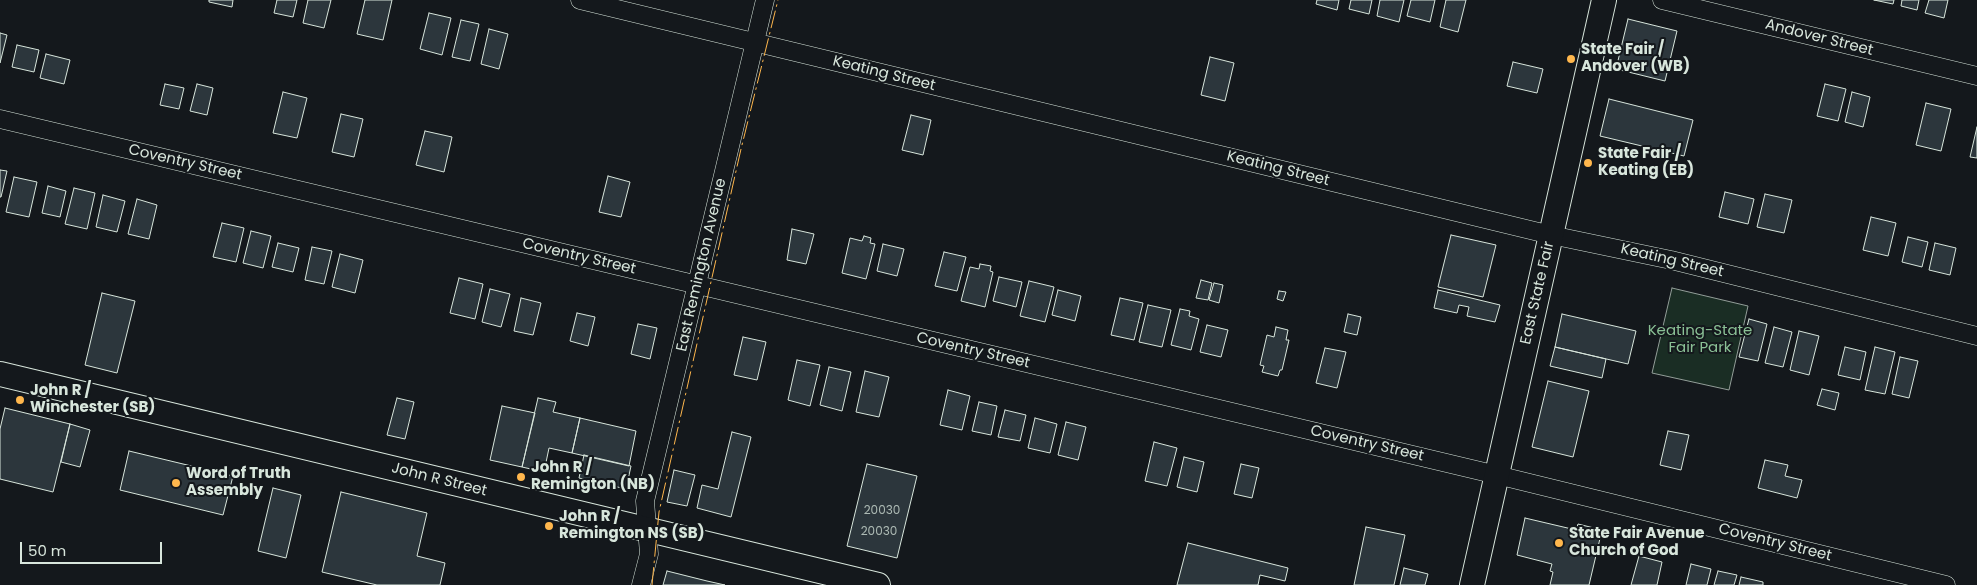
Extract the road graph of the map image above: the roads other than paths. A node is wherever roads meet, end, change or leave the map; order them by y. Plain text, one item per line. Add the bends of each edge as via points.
1 (580, 0) edge
2 (765, 0) edge
3 (1604, 0) edge
4 (1662, 0) edge
5 (755, 42) junction
6 (1977, 76) edge
7 (0, 119) edge
8 (1551, 235) junction
9 (698, 285) junction
10 (1977, 336) edge
11 (0, 374) edge
12 (1497, 475) junction
13 (647, 530) junction
14 (641, 585) edge
15 (878, 585) edge
16 (1472, 585) edge
17 (1946, 585) edge

1 - 5 street, Keating Street
2 - 5 street, East Remington Avenue
3 - 8 main road, East State Fair
4 - 6 street, Andover Street
5 - 8 street, Keating Street
5 - 9 street, East Remington Avenue
7 - 9 street, Coventry Street
8 - 10 street, Keating Street via 1671,260
8 - 12 main road, East State Fair
9 - 12 street, Coventry Street
9 - 13 street, East Remington Avenue via 645,501
11 - 13 main road, John R Street
12 - 16 main road, East State Fair
12 - 17 street, Coventry Street
13 - 14 street, East Remington Avenue via 649,554
13 - 15 main road, John R Street

